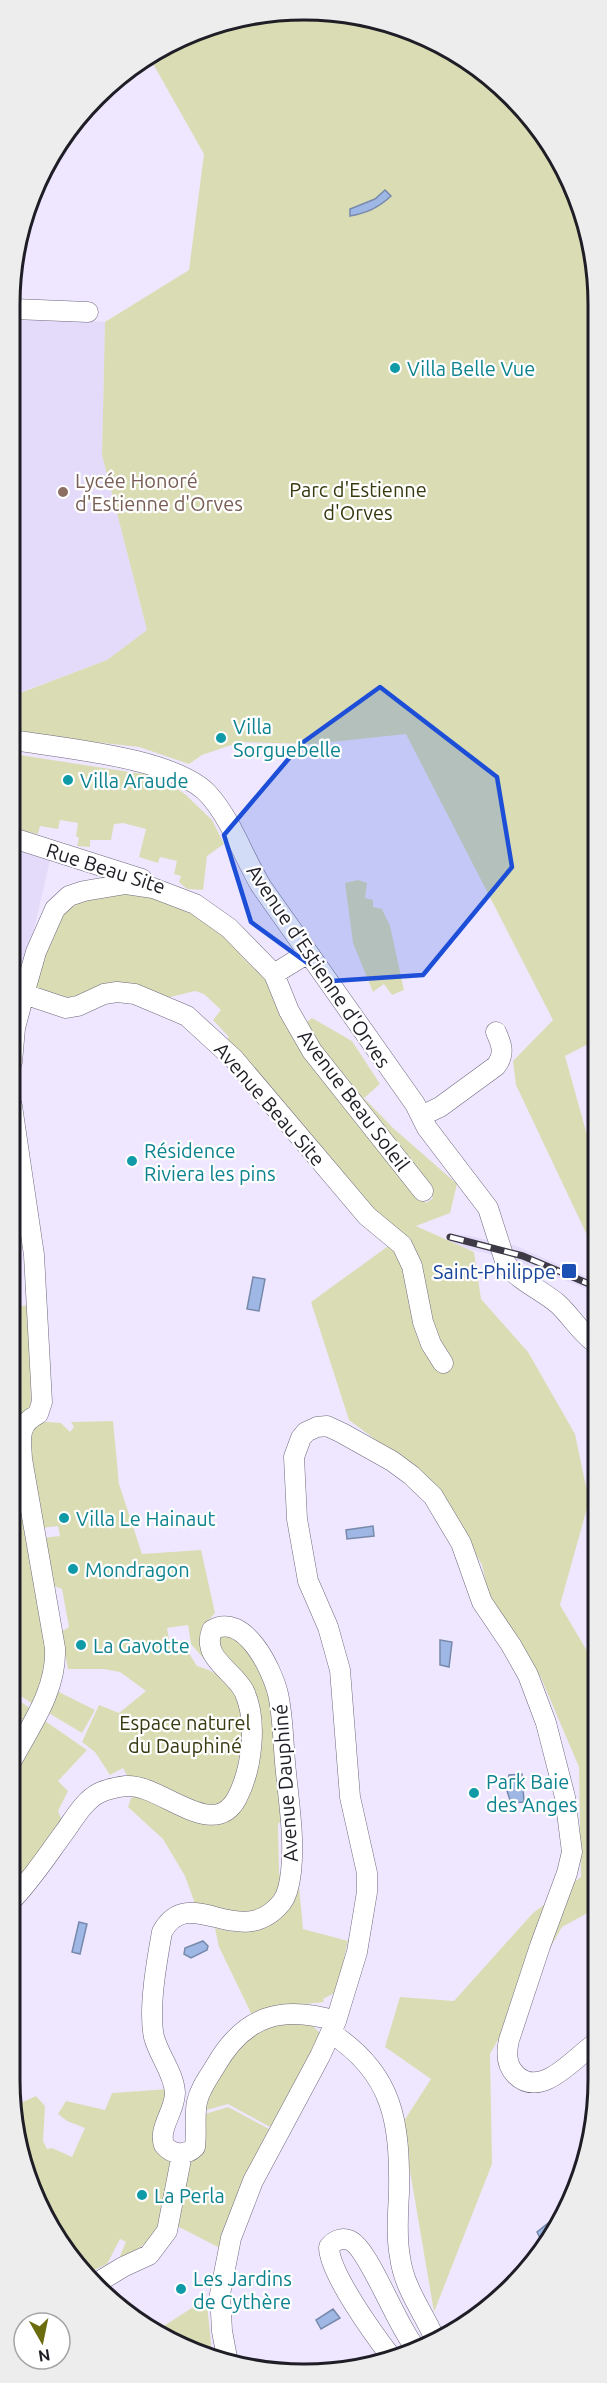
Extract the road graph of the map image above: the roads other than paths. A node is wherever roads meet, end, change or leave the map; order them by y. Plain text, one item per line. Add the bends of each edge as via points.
1 (20, 309) edge
2 (88, 312) dead end
3 (20, 741) edge
4 (20, 840) edge
5 (195, 904) junction
6 (308, 954) junction
7 (273, 974) junction
8 (24, 994) junction
9 (20, 1009) edge
10 (496, 1032) dead end
11 (421, 1116) junction
12 (20, 1160) edge
13 (423, 1191) dead end
14 (588, 1336) edge
15 (443, 1363) dead end
16 (20, 1745) edge
17 (20, 1891) edge
18 (334, 2027) junction
19 (588, 2048) edge
20 (182, 2154) junction
21 (102, 2279) edge
22 (432, 2333) edge
23 (412, 2342) edge
24 (387, 2351) edge
25 (226, 2353) edge

1 - 2 street
3 - 6 street, Avenue d'Estienne d'Orves via 151,764 190,780 220,809 250,867
4 - 5 street, Rue Beau Site via 180,891
5 - 7 street via 229,928
5 - 8 street via 153,888 126,884 69,896 47,923
6 - 7 street
6 - 11 street, Avenue d'Estienne d'Orves
7 - 13 street, Avenue Beau Soleil via 312,1051
8 - 9 street
8 - 15 street, Avenue Beau Site via 66,1008 104,994 135,994 187,1016 234,1059 367,1216 402,1245 412,1266 423,1322
10 - 11 street via 502,1051 496,1066 440,1107
11 - 14 street, Avenue d'Estienne d'Orves via 492,1215 506,1264 512,1272 555,1301
12 - 16 street via 34,1255 42,1402 38,1414 23,1426 22,1459 56,1666 52,1683
17 - 20 street, Avenue Dauphiné via 85,1804 99,1793 128,1786 148,1789 181,1806 210,1814 233,1805 244,1781 249,1754 249,1705 243,1690 211,1652 209,1643 212,1630 227,1625 238,1628 265,1662 278,1695 291,1870 284,1900 255,1922 188,1911 176,1915 162,1932 153,2033 175,2090 162,2140 167,2149
18 - 19 street via 357,1952 367,1873 350,1797 340,1670 308,1581 297,1519 294,1457 306,1432 322,1426 342,1432 392,1461 433,1497 461,1543 482,1602 528,1675 559,1766 572,1852 509,2040 508,2063 522,2080 542,2082
18 - 20 street via 303,2014 288,2014 270,2016 246,2028 218,2061 199,2094 195,2147
18 - 22 street via 368,2061 388,2100 399,2174 400,2258 411,2296
18 - 25 street via 254,2181 231,2238 220,2295
20 - 21 street via 167,2231 149,2255
23 - 24 street via 360,2249 350,2240 333,2242 329,2247 331,2261

